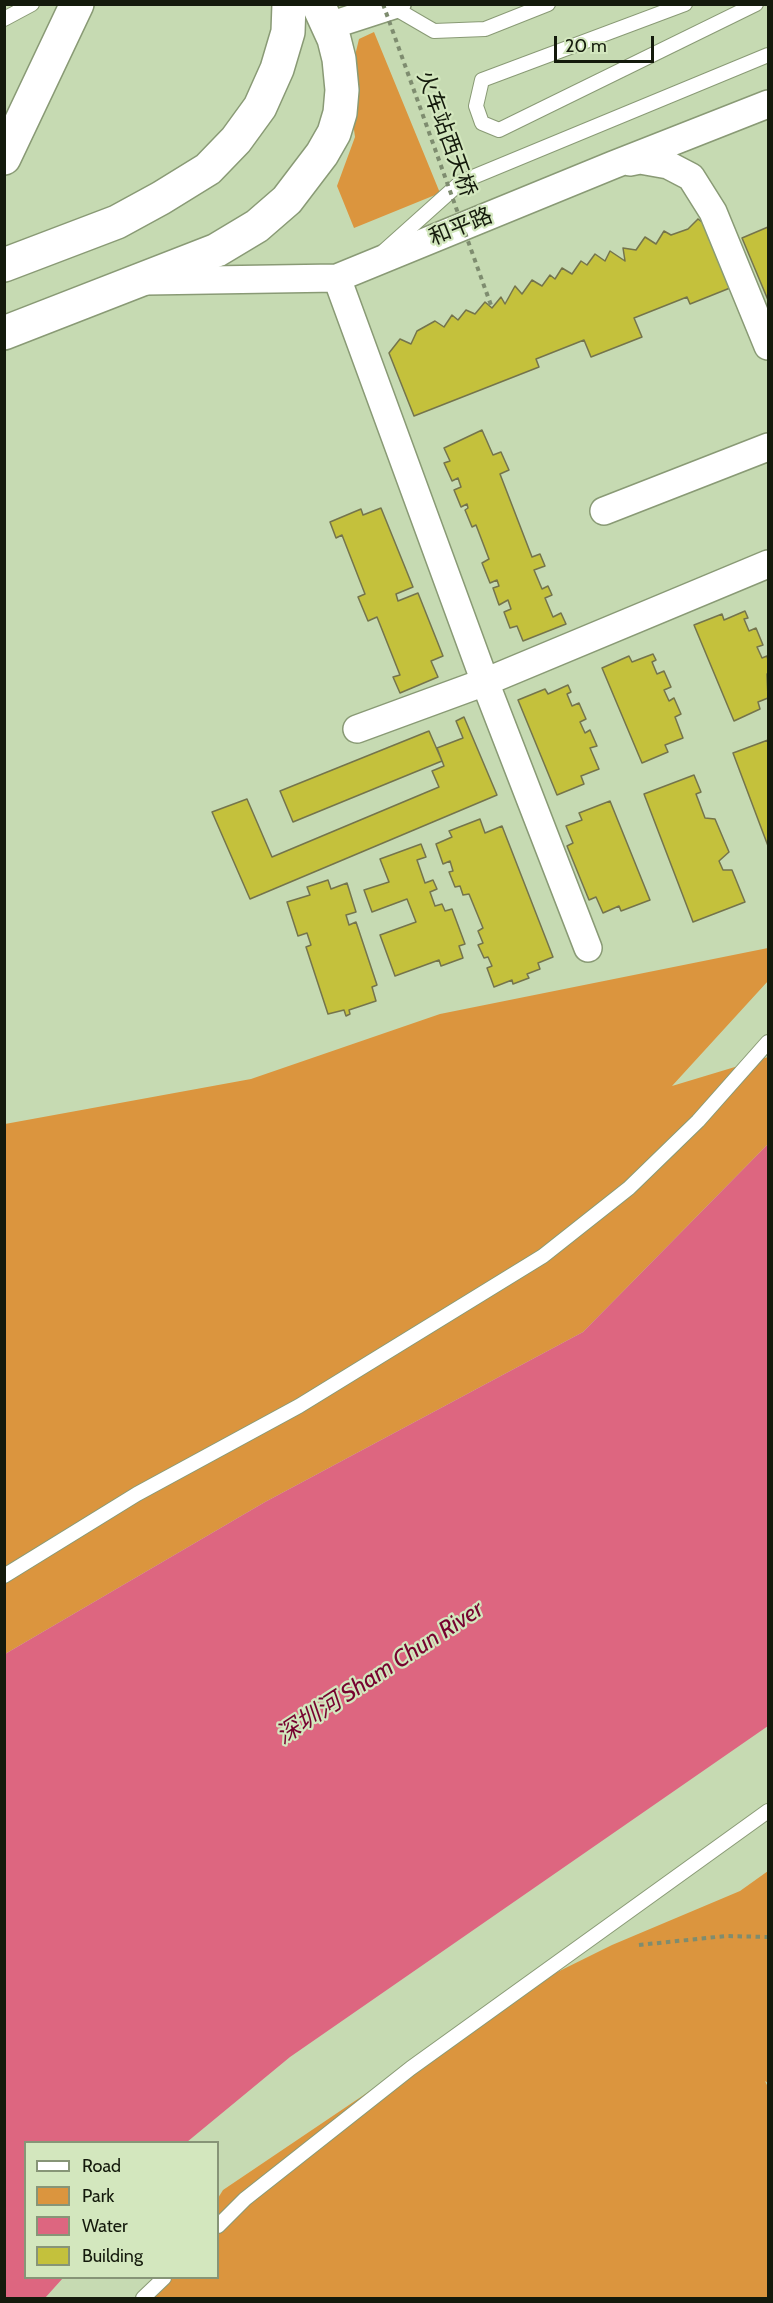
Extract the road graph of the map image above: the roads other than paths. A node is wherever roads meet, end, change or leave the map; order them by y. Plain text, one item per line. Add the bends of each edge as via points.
1 (32, 4) edge
2 (77, 4) edge
3 (288, 4) edge
4 (548, 4) edge
5 (685, 4) edge
6 (756, 4) edge
7 (378, 7) edge
8 (324, 15) edge
9 (4, 19) edge
10 (768, 55) edge
11 (768, 104) edge
12 (4, 158) edge
13 (613, 165) junction
14 (4, 265) edge
15 (367, 266) junction
16 (337, 278) junction
17 (139, 282) junction
18 (4, 333) edge
19 (768, 346) edge
20 (768, 447) edge
21 (604, 511) dead end
22 (768, 564) edge
23 (485, 682) junction
24 (357, 729) dead end
25 (588, 948) dead end
26 (768, 1042) edge
27 (4, 1576) edge
28 (768, 1811) edge
29 (219, 2225) edge
30 (162, 2279) edge
31 (143, 2298) edge

1 - 9 lane
2 - 12 street
3 - 14 street via 288,32 260,107 208,169 117,222
4 - 7 lane via 485,29 435,31
5 - 6 lane via 482,80 476,106 482,123 500,130
7 - 8 street
8 - 17 street via 339,59 342,90 338,123 322,154 286,201 257,226 217,250
10 - 15 lane via 461,182
11 - 13 street, 和平路
13 - 15 street, 和平路
13 - 19 street via 640,160 668,165 691,177 713,212
15 - 16 street, 和平路
16 - 17 street, 和平路
16 - 23 street
17 - 18 street
20 - 21 street
22 - 23 street
23 - 24 street
23 - 25 street
26 - 27 lane via 698,1121 629,1188 543,1256 299,1406 137,1494
28 - 29 lane via 411,2068 245,2199
30 - 31 lane

